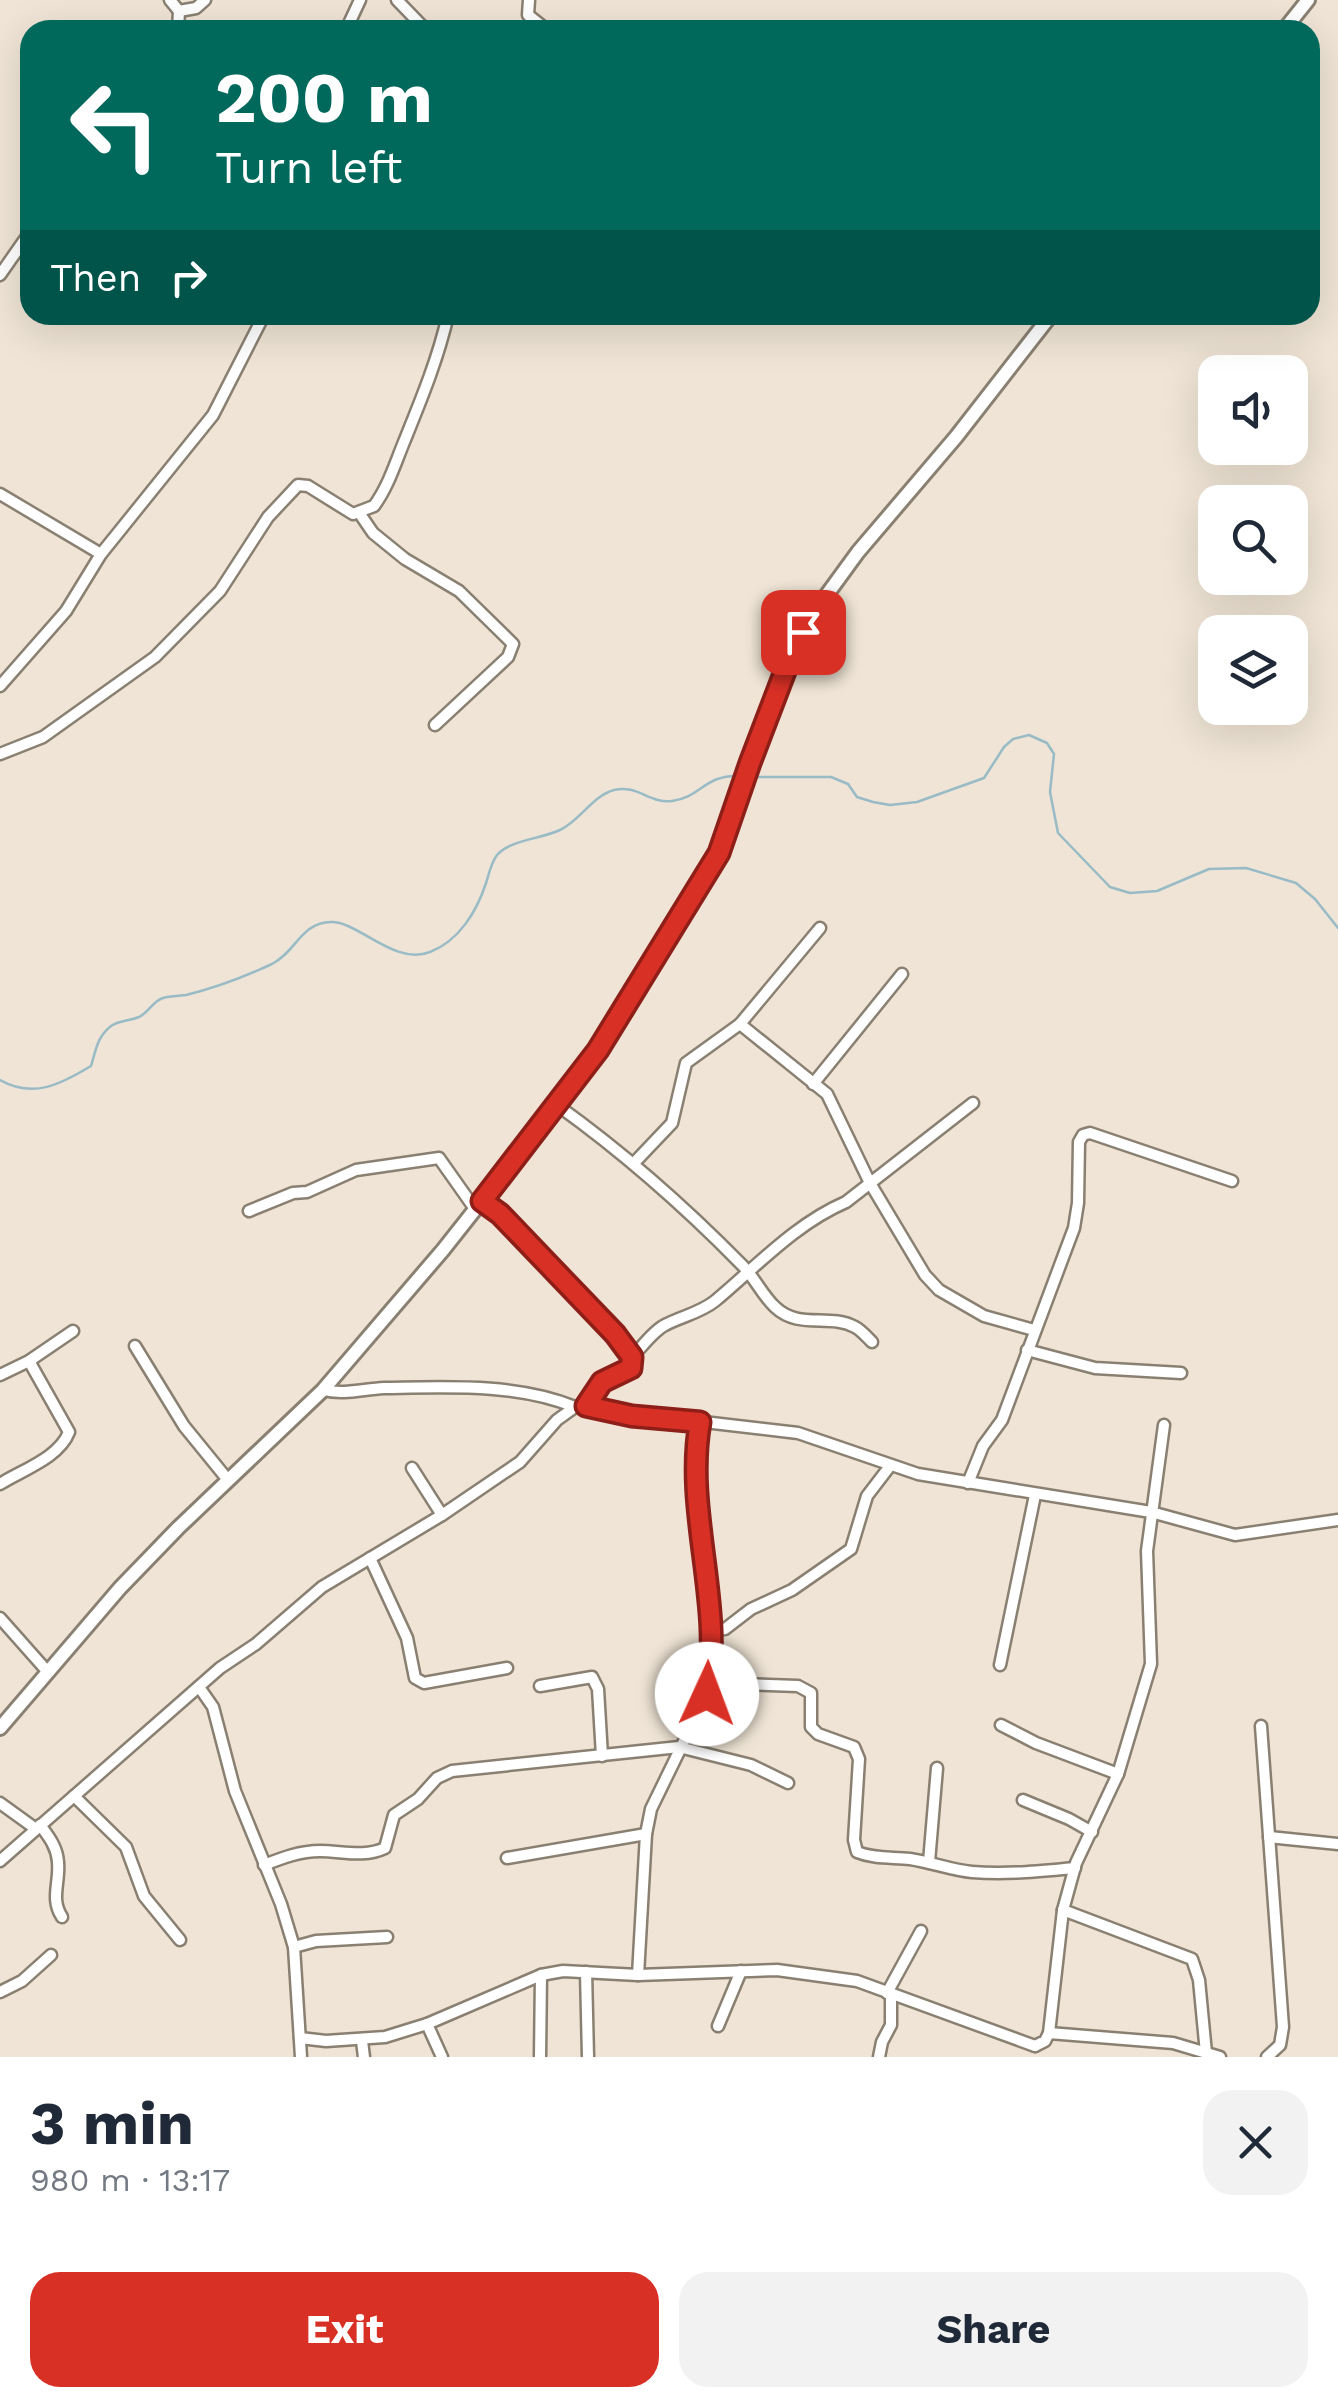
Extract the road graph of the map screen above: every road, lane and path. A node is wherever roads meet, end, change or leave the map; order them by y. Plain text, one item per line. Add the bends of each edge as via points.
1 (170, 0) edge
2 (204, 0) edge
3 (397, 0) edge
4 (1308, 0) edge
5 (179, 12) junction
6 (179, 20) edge
7 (416, 20) edge
8 (1292, 20) edge
9 (20, 246) edge
10 (0, 275) edge
11 (259, 325) edge
12 (445, 325) edge
13 (1043, 325) edge
14 (0, 494) edge
15 (360, 514) junction
16 (101, 554) junction
17 (0, 686) edge
18 (434, 726) dead end
19 (0, 754) edge
20 (820, 928) dead end
21 (902, 974) dead end
22 (740, 1024) junction
23 (814, 1084) junction
24 (973, 1103) dead end
25 (557, 1105) junction
26 (634, 1163) junction
27 (1232, 1181) dead end
28 (870, 1183) junction
29 (478, 1205) junction
30 (249, 1210) dead end
31 (748, 1270) junction
32 (1034, 1330) junction
33 (73, 1331) dead end
34 (872, 1342) dead end
35 (135, 1346) dead end
36 (1027, 1350) junction
37 (632, 1357) junction
38 (30, 1360) junction
39 (1180, 1374) dead end
40 (0, 1375) edge
41 (323, 1390) junction
42 (580, 1407) junction
43 (700, 1422) junction
44 (1164, 1426) dead end
45 (890, 1466) junction
46 (412, 1468) dead end
47 (228, 1480) junction
48 (968, 1483) junction
49 (0, 1484) edge
50 (1034, 1494) junction
51 (1151, 1512) junction
52 (442, 1516) junction
53 (1338, 1520) edge
54 (370, 1558) junction
55 (0, 1618) edge
56 (709, 1632) junction
57 (1000, 1666) dead end
58 (507, 1668) dead end
59 (48, 1671) junction
60 (709, 1683) junction
61 (540, 1686) dead end
62 (199, 1687) junction
63 (1001, 1725) dead end
64 (1261, 1726) dead end
65 (0, 1728) edge
66 (679, 1748) junction
67 (602, 1756) junction
68 (937, 1768) dead end
69 (1118, 1774) junction
70 (788, 1782) dead end
71 (74, 1796) junction
72 (1023, 1800) dead end
73 (0, 1803) edge
74 (38, 1827) junction
75 (1092, 1832) junction
76 (646, 1834) junction
77 (1269, 1837) junction
78 (1338, 1844) edge
79 (507, 1858) dead end
80 (0, 1861) edge
81 (929, 1862) junction
82 (264, 1865) junction
83 (1075, 1868) junction
84 (1063, 1910) junction
85 (62, 1917) dead end
86 (921, 1931) dead end
87 (387, 1937) dead end
88 (180, 1940) dead end
89 (294, 1946) junction
90 (51, 1955) dead end
91 (742, 1971) junction
92 (586, 1972) junction
93 (638, 1974) junction
94 (542, 1975) junction
95 (0, 1992) edge
96 (889, 1994) junction
97 (427, 2024) junction
98 (718, 2026) dead end
99 (1048, 2033) junction
100 (300, 2038) junction
101 (362, 2041) junction
102 (1036, 2052) edge
103 (1206, 2053) junction
104 (300, 2057) edge
105 (364, 2057) edge
106 (442, 2057) edge
107 (540, 2057) edge
108 (588, 2057) edge
109 (879, 2057) edge
110 (1220, 2057) edge
111 (1268, 2057) edge

1 - 5 street
2 - 5 street
3 - 7 street
4 - 8 main road
5 - 6 street
9 - 10 street
11 - 16 street via 213,415
12 - 15 street via 391,475 374,506
13 - 25 main road via 815,611 792,653 719,853
14 - 16 street
15 - 18 street via 373,533 459,591 513,644 508,657
15 - 19 street via 298,485 220,590 155,657 43,738
16 - 17 street via 66,611
20 - 22 street
21 - 23 street
22 - 23 street
22 - 26 street via 686,1062 672,1123
23 - 28 street via 836,1107
24 - 28 street
25 - 26 street
25 - 29 main road
26 - 31 street
27 - 32 street via 1083,1135 1074,1228
28 - 31 street
28 - 32 street via 939,1290 984,1316
29 - 30 street via 438,1158 356,1170
29 - 37 street via 500,1214
29 - 41 main road
31 - 34 street via 788,1316 854,1326
31 - 37 street via 713,1302 662,1326
32 - 36 street
33 - 38 street
35 - 47 street via 184,1426
36 - 39 street via 1095,1368
36 - 48 street via 1002,1420
37 - 42 street via 631,1368 602,1382
38 - 40 street
38 - 49 street via 69,1432 55,1450
41 - 42 street via 488,1390 546,1395
41 - 47 main road
42 - 43 street
42 - 52 street via 557,1420 520,1462
43 - 45 street via 798,1434
43 - 56 street via 694,1468
44 - 51 street
45 - 48 street
45 - 56 street via 867,1496 852,1549 725,1629
46 - 52 street
47 - 59 main road
48 - 50 street
50 - 51 street
50 - 57 street
51 - 53 street via 1235,1535
51 - 69 street via 1151,1664
52 - 54 street
54 - 58 street via 407,1638 415,1678 424,1683
54 - 62 street
55 - 59 street
56 - 60 street
59 - 65 main road
60 - 66 street
60 - 81 street via 798,1686 811,1693 811,1726 854,1747 859,1759 856,1852
61 - 67 street via 592,1678
62 - 71 street
62 - 82 street via 213,1707
63 - 69 street
64 - 77 street
66 - 67 street
66 - 70 street via 751,1765
66 - 76 street
67 - 82 street via 443,1774 394,1814 380,1851 317,1851
68 - 81 street
69 - 75 street
71 - 74 street
71 - 88 street via 126,1847 144,1896
72 - 75 street
73 - 74 street
74 - 80 street
74 - 85 street via 58,1859 54,1906
75 - 83 street
76 - 79 street
76 - 93 street
77 - 78 street
77 - 111 street via 1283,2027 1280,2045
81 - 83 street via 968,1872
82 - 89 street
83 - 84 street
84 - 99 street
84 - 103 street via 1192,1959
86 - 96 street
87 - 89 street
89 - 100 street
90 - 95 street
91 - 93 street
91 - 96 street via 809,1973
91 - 98 street
92 - 93 street
92 - 94 street
92 - 108 street
94 - 97 street
94 - 107 street
96 - 102 street
96 - 109 street via 891,2025
97 - 101 street
97 - 106 street
99 - 102 street
99 - 103 street via 1172,2043
100 - 101 street
100 - 104 street
101 - 105 street
103 - 110 street

